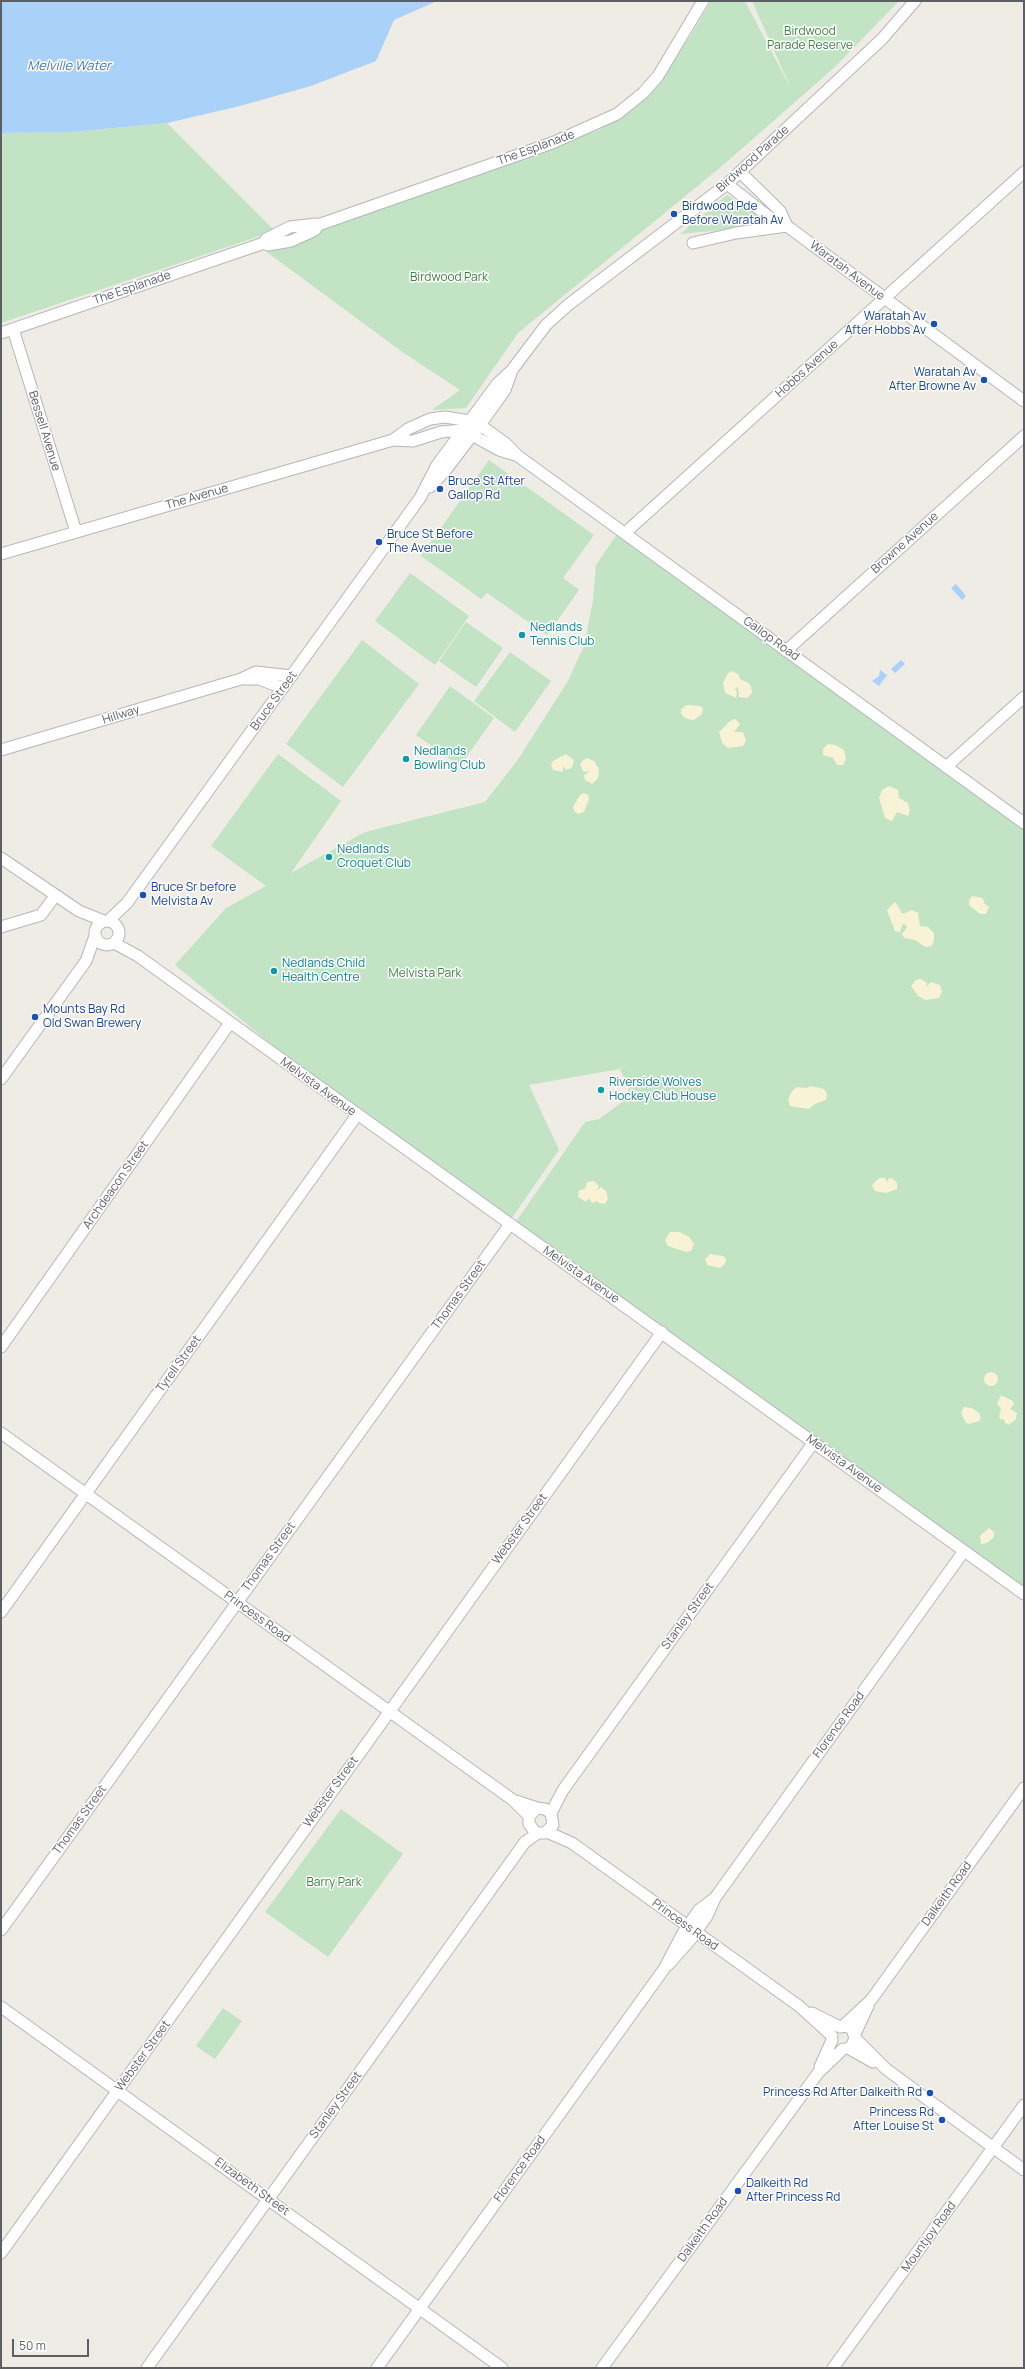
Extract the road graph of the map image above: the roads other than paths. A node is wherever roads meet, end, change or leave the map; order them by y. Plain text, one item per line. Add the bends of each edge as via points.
1 (703, 1) edge
2 (915, 1) edge
3 (740, 172) junction
4 (1024, 172) edge
5 (727, 184) junction
6 (787, 226) junction
7 (693, 243) dead end
8 (885, 299) junction
9 (13, 329) junction
10 (1, 333) edge
11 (1024, 401) edge
12 (475, 423) junction
13 (468, 433) junction
14 (1024, 436) edge
15 (393, 440) junction
16 (518, 456) junction
17 (76, 532) junction
18 (626, 533) junction
19 (1, 554) edge
20 (786, 651) junction
21 (292, 676) junction
22 (240, 679) junction
23 (283, 688) junction
24 (1024, 697) edge
25 (1, 750) edge
26 (946, 767) junction
27 (1024, 823) edge
28 (1, 858) edge
29 (55, 896) junction
30 (1, 927) edge
31 (108, 932) junction
32 (230, 1023) junction
33 (1, 1079) edge
34 (357, 1115) junction
35 (510, 1224) junction
36 (662, 1332) junction
37 (1, 1347) edge
38 (1, 1433) edge
39 (814, 1442) junction
40 (86, 1494) junction
41 (964, 1551) junction
42 (1024, 1594) edge
43 (236, 1602) junction
44 (1, 1612) edge
45 (389, 1712) junction
46 (1024, 1788) edge
47 (563, 1790) junction
48 (534, 1814) junction
49 (553, 1817) junction
50 (543, 1832) junction
51 (525, 1842) junction
52 (572, 1843) junction
53 (692, 1929) junction
54 (1, 1930) edge
55 (871, 2000) junction
56 (799, 2006) junction
57 (1, 2007) edge
58 (842, 2026) junction
59 (855, 2036) junction
60 (832, 2038) junction
61 (845, 2048) junction
62 (886, 2069) junction
63 (818, 2073) junction
64 (118, 2090) junction
65 (1024, 2105) edge
66 (993, 2148) junction
67 (1024, 2170) edge
68 (269, 2199) junction
69 (1, 2252) edge
70 (420, 2308) junction
71 (147, 2368) edge
72 (377, 2368) edge
73 (502, 2368) edge
74 (602, 2368) edge
75 (833, 2368) edge

1 - 9 street, The Esplanade via 658,76 643,94 617,114 552,143 318,225 315,230 291,241 268,245 264,243
2 - 3 street, Birdwood Parade via 882,39
3 - 5 street, Birdwood Parade
3 - 6 street, Waratah Avenue via 780,211
4 - 8 street, Hobbs Avenue
5 - 6 street, Waratah Avenue via 773,220
5 - 12 street, Birdwood Parade via 568,305 546,325 512,370 497,384
6 - 7 street via 736,233
6 - 8 street, Waratah Avenue
8 - 11 street, Waratah Avenue
8 - 18 street, Hobbs Avenue
9 - 10 street, The Esplanade
9 - 17 street, Bessell Avenue
12 - 13 street, Bruce Street
12 - 15 street, The Avenue via 445,417 430,419 408,429
12 - 16 street, Gallop Road via 505,443
13 - 15 street, The Avenue via 441,432 413,440
13 - 16 street, Gallop Road via 499,450
13 - 21 street, Bruce Street via 446,471 420,498
14 - 20 street, Browne Avenue
15 - 17 street, The Avenue
16 - 18 street, Gallop Road
17 - 19 street, The Avenue
18 - 20 street, Gallop Road
20 - 26 street, Gallop Road
21 - 22 street, Hillway via 256,672
21 - 23 street, Bruce Street
22 - 23 street, Hillway via 259,679
22 - 25 street, Hillway
23 - 31 street, Bruce Street
24 - 26 street
26 - 27 street, Gallop Road
28 - 29 street, Melvista Avenue
29 - 30 street via 41,916
29 - 31 street, Melvista Avenue
31 - 32 street, Melvista Avenue
31 - 33 street, Bruce Street
32 - 34 street, Melvista Avenue
32 - 37 street, Archdeacon Street
34 - 35 street, Melvista Avenue
34 - 40 street, Tyrell Street
35 - 36 street, Melvista Avenue
35 - 43 street, Thomas Street
36 - 39 street, Melvista Avenue
36 - 45 street, Webster Street
38 - 40 street, Princess Road
39 - 41 street, Melvista Avenue
39 - 47 street, Stanley Street
40 - 43 street, Princess Road
40 - 44 street, Tyrell Street
41 - 42 street, Melvista Avenue
41 - 53 street, Florence Road via 715,1898 699,1910
43 - 45 street, Princess Road
43 - 54 street, Thomas Street
45 - 48 street, Princess Road
45 - 64 street, Webster Street
46 - 55 street, Dalkeith Road
47 - 48 street, Stanley Street
47 - 49 street, Stanley Street
48 - 49 street, Princess Road
48 - 50 street via 533,1830
48 - 51 street, Stanley Street
49 - 50 street, Stanley Street via 552,1828
49 - 52 street, Princess Road
50 - 51 street, Stanley Street
50 - 52 street, Princess Road
51 - 68 street, Stanley Street
52 - 53 street, Princess Road
53 - 56 street, Princess Road
53 - 70 street, Florence Road
55 - 58 street, Dalkeith Road
55 - 59 street, Dalkeith Road
56 - 58 street, Princess Road
56 - 60 street, Princess Road
57 - 64 street, Elizabeth Street
58 - 59 street via 852,2029
58 - 60 street via 835,2030
59 - 61 street via 853,2044
59 - 62 street
60 - 61 street via 835,2045
60 - 63 street, Dalkeith Road
61 - 62 street
61 - 63 street, Dalkeith Road
62 - 66 street
63 - 74 street, Dalkeith Road
64 - 68 street, Elizabeth Street
64 - 69 street, Webster Street
65 - 66 street, Mountjoy Road
66 - 67 street
66 - 75 street, Mountjoy Road
68 - 70 street, Elizabeth Street
68 - 71 street, Stanley Street
70 - 72 street, Florence Road
70 - 73 street, Elizabeth Street

